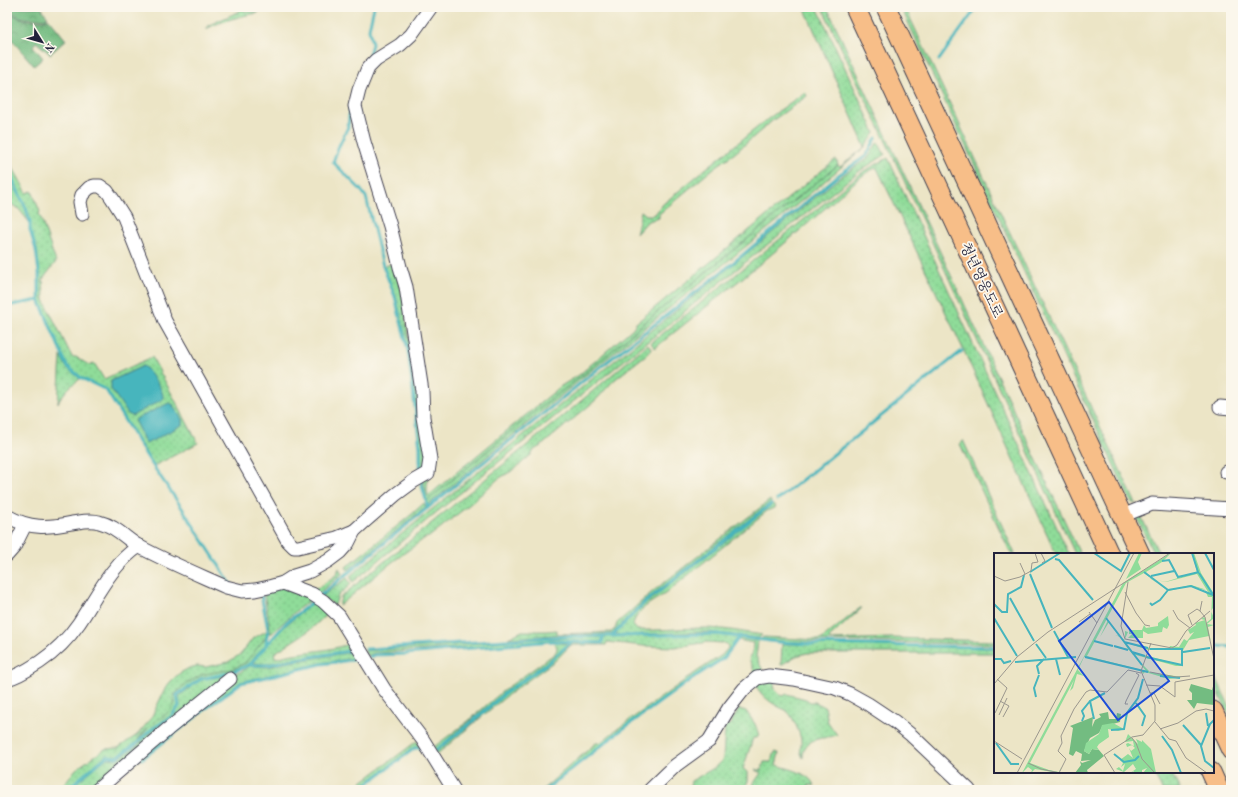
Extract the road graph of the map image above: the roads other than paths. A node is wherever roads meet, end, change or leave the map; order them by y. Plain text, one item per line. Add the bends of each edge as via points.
1 (431, 7) edge
2 (855, 7) edge
3 (886, 7) edge
4 (82, 214) dead end
5 (1231, 510) edge
6 (7, 516) edge
7 (1122, 516) junction
8 (25, 525) junction
9 (354, 531) junction
10 (139, 546) junction
11 (1109, 553) edge
12 (1140, 553) edge
13 (7, 556) edge
14 (283, 583) junction
15 (7, 679) edge
16 (230, 679) dead end
17 (1214, 713) edge
18 (1231, 750) edge
19 (1210, 773) edge
20 (97, 790) edge
21 (454, 790) edge
22 (650, 790) edge
23 (969, 790) edge
24 (1219, 790) edge

1 - 9 street via 411,35 368,68 355,100 364,142 406,287 422,391 430,468 428,473 395,495
2 - 11 highway, 청년영웅도로
3 - 7 highway, 청년영웅도로
4 - 9 street via 82,195 94,186 100,186 107,191 120,210 165,321 288,541 294,547 298,547 337,538
5 - 7 street via 1152,504
6 - 8 street
7 - 12 highway, 청년영웅도로
8 - 10 street via 51,527 89,520 98,521 116,529
8 - 13 street
9 - 14 street via 348,543 328,561
10 - 14 street via 226,587 242,591
10 - 15 street via 127,554 107,578 65,641 27,671
14 - 21 street via 312,594 338,616
16 - 20 street
17 - 18 highway
19 - 24 highway
22 - 23 street via 676,765 709,741 744,689 757,678 769,676 835,688 868,704 895,722

